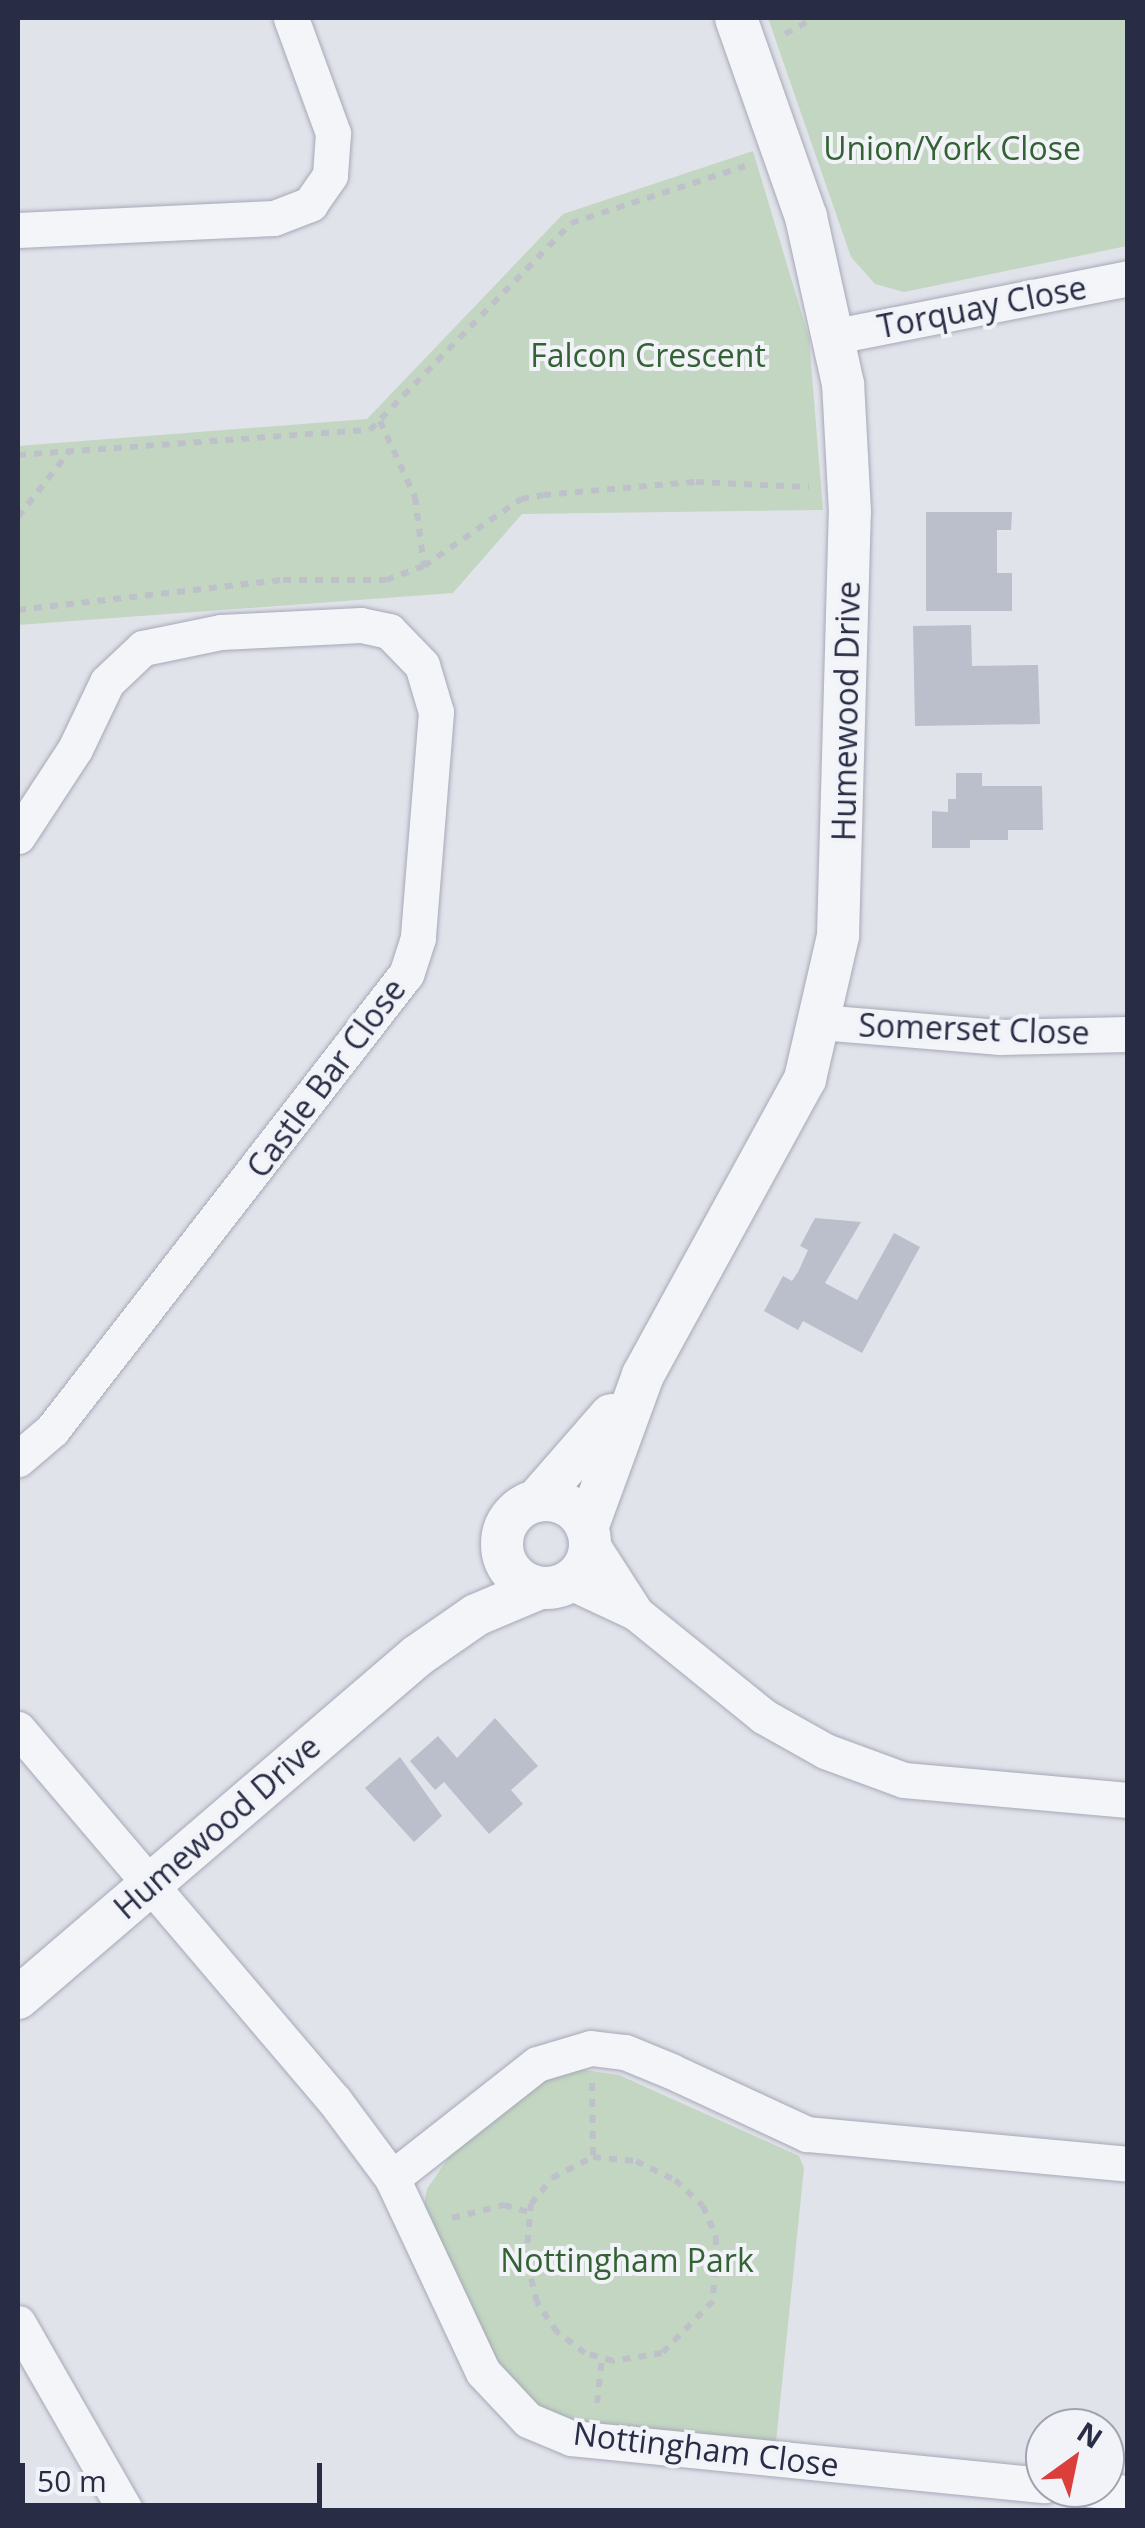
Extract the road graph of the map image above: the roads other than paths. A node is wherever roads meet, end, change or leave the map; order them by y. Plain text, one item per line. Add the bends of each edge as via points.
1 (291, 18) edge
2 (736, 18) edge
3 (18, 230) edge
4 (1128, 278) edge
5 (836, 336) junction
6 (18, 836) edge
7 (820, 1022) junction
8 (1128, 1034) edge
9 (642, 1376) junction
10 (18, 1459) edge
11 (536, 1501) junction
12 (589, 1535) junction
13 (502, 1546) junction
14 (555, 1585) junction
15 (636, 1613) junction
16 (417, 1656) junction
17 (18, 1728) edge
18 (1128, 1800) edge
19 (150, 1884) junction
20 (18, 1998) edge
21 (1128, 2164) edge
22 (392, 2178) junction
23 (18, 2323) edge
24 (1025, 2483) edge
25 (125, 2510) edge

1 - 3 street via 334,133 330,174 310,204 274,218
2 - 5 street, Humewood Drive via 784,153
4 - 5 street, Torquay Close
5 - 7 street, Humewood Drive via 849,491 842,893
6 - 10 street, Castle Bar Close via 76,748 108,682 143,648 221,632 361,626 390,631 422,665 436,712 418,938 406,974 52,1430
7 - 8 street, Somerset Close via 1000,1037
7 - 9 street, Humewood Drive via 805,1079 779,1136
9 - 11 street, Humewood Drive
9 - 12 street, Humewood Drive
11 - 12 street via 566,1505
11 - 13 street via 510,1517
12 - 14 street via 582,1571
12 - 15 street
13 - 14 street via 514,1574
13 - 16 street, Humewood Drive
14 - 15 street
14 - 16 street, Humewood Drive via 476,1615
15 - 18 street via 762,1716 825,1751 904,1780
16 - 19 street, Humewood Drive
17 - 19 street
19 - 20 street, Humewood Drive
19 - 22 street, Nottingham Close
21 - 22 street via 807,2134 671,2070 591,2048 537,2064
22 - 24 street, Nottingham Close via 483,2372 528,2420 571,2438
23 - 25 street

